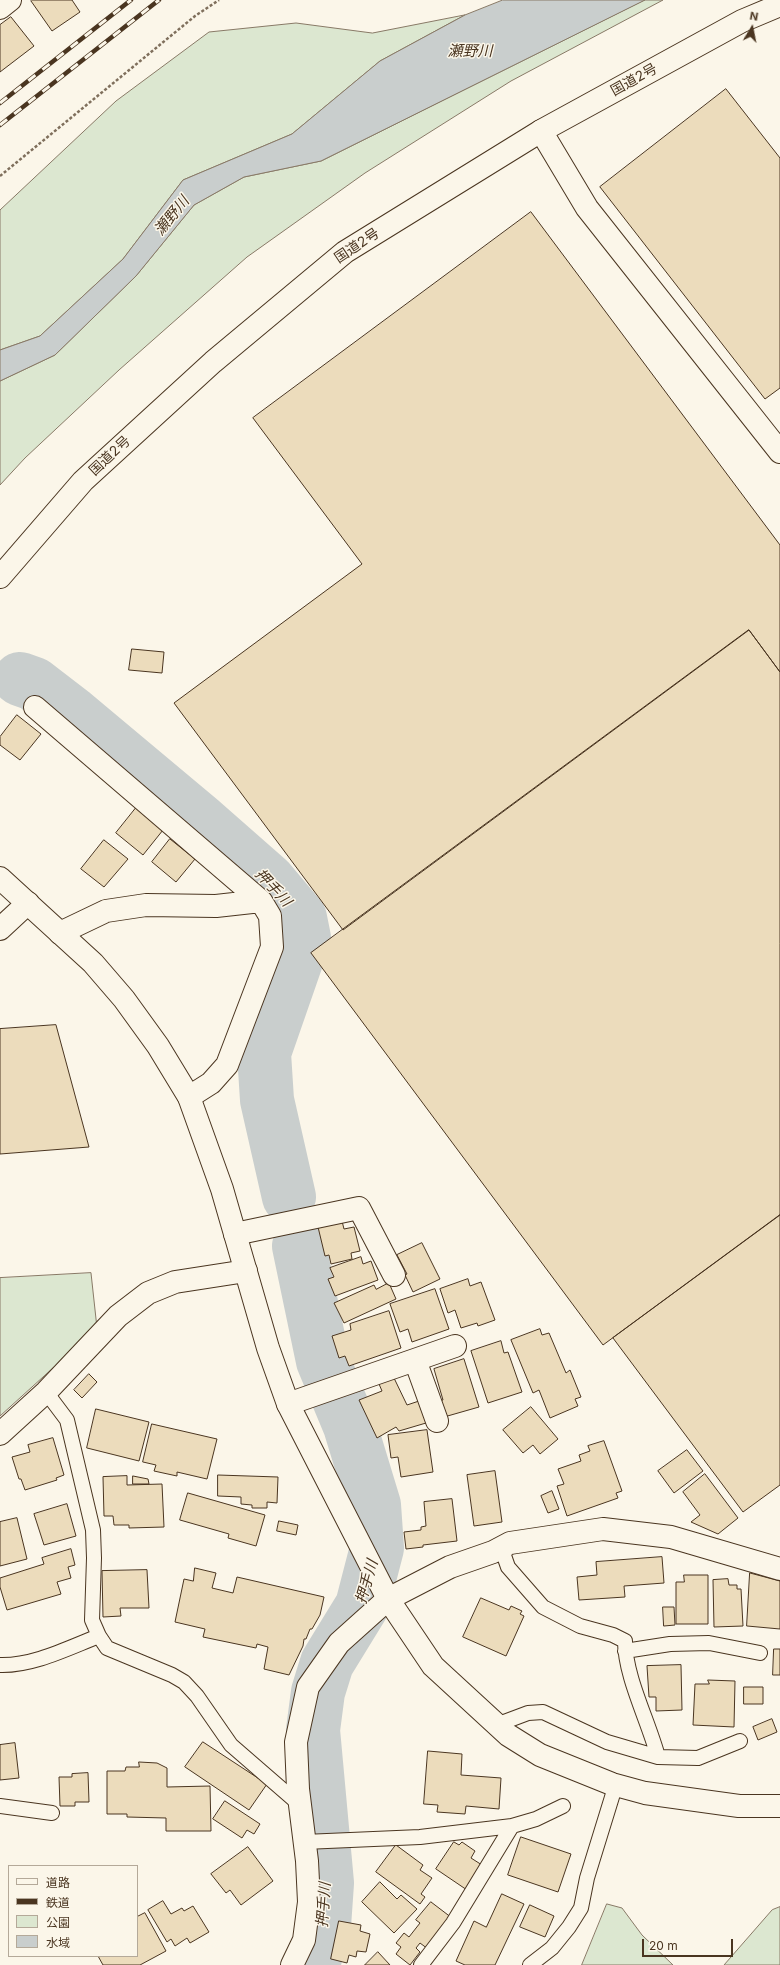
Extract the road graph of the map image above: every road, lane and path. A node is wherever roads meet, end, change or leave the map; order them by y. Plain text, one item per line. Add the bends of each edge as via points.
1 (10, 0) edge
2 (219, 0) edge
3 (780, 5) edge
4 (0, 8) edge
5 (541, 131) junction
6 (0, 176) edge
7 (780, 452) edge
8 (0, 577) edge
9 (35, 706) dead end
10 (0, 878) edge
11 (261, 901) junction
12 (28, 903) junction
13 (0, 929) edge
14 (60, 933) junction
15 (189, 1097) junction
16 (235, 1234) junction
17 (246, 1271) junction
18 (394, 1274) dead end
19 (455, 1346) dead end
20 (415, 1360) junction
21 (46, 1392) junction
22 (288, 1404) junction
23 (437, 1421) dead end
24 (0, 1434) edge
25 (502, 1547) junction
26 (780, 1569) edge
27 (388, 1599) junction
28 (99, 1636) junction
29 (625, 1651) junction
30 (760, 1653) dead end
31 (0, 1665) edge
32 (496, 1725) junction
33 (740, 1741) dead end
34 (658, 1757) junction
35 (616, 1784) junction
36 (299, 1804) junction
37 (0, 1806) edge
38 (563, 1806) dead end
39 (780, 1806) edge
40 (52, 1813) dead end
41 (512, 1826) junction
42 (304, 1842) junction
43 (292, 1965) edge
44 (421, 1965) edge
45 (530, 1965) edge

1 - 4 main road
2 - 6 path via 195,16
3 - 5 main road, 国道2号 via 742,21
5 - 7 main road via 587,208
5 - 8 main road, 国道2号 via 339,257 213,362 83,481
9 - 11 main road
10 - 12 main road
11 - 14 main road via 216,906 146,904 106,911
11 - 15 main road via 270,916 272,947 227,1065 211,1083
12 - 13 main road
12 - 14 main road
14 - 15 main road via 93,963 124,999 158,1046
15 - 16 main road
16 - 17 main road
16 - 18 main road via 358,1208
17 - 21 main road via 175,1282 148,1293 118,1316
17 - 22 main road via 268,1348
19 - 20 main road
20 - 22 main road
20 - 23 main road
21 - 24 main road
21 - 28 lane via 67,1420 93,1530 92,1620
22 - 27 main road
25 - 26 main road via 510,1543 603,1529 624,1530 671,1537
25 - 27 main road via 450,1567
25 - 29 lane via 508,1567 543,1607 580,1626 625,1641
27 - 32 main road via 433,1666
27 - 36 main road via 339,1643 308,1687 296,1742
28 - 31 lane via 39,1658
28 - 36 lane via 107,1648 184,1682 231,1744
29 - 30 lane via 670,1644 709,1643
29 - 34 lane
32 - 34 lane via 528,1713 543,1712 607,1742
32 - 35 main road via 540,1755
33 - 34 lane via 698,1758
35 - 39 main road via 646,1793 739,1806
35 - 45 lane via 587,1878 581,1908 552,1948
36 - 42 main road
37 - 40 lane
38 - 41 lane via 536,1819
41 - 42 lane via 420,1836
41 - 44 lane via 453,1923
42 - 43 main road via 308,1862 309,1902 304,1940

